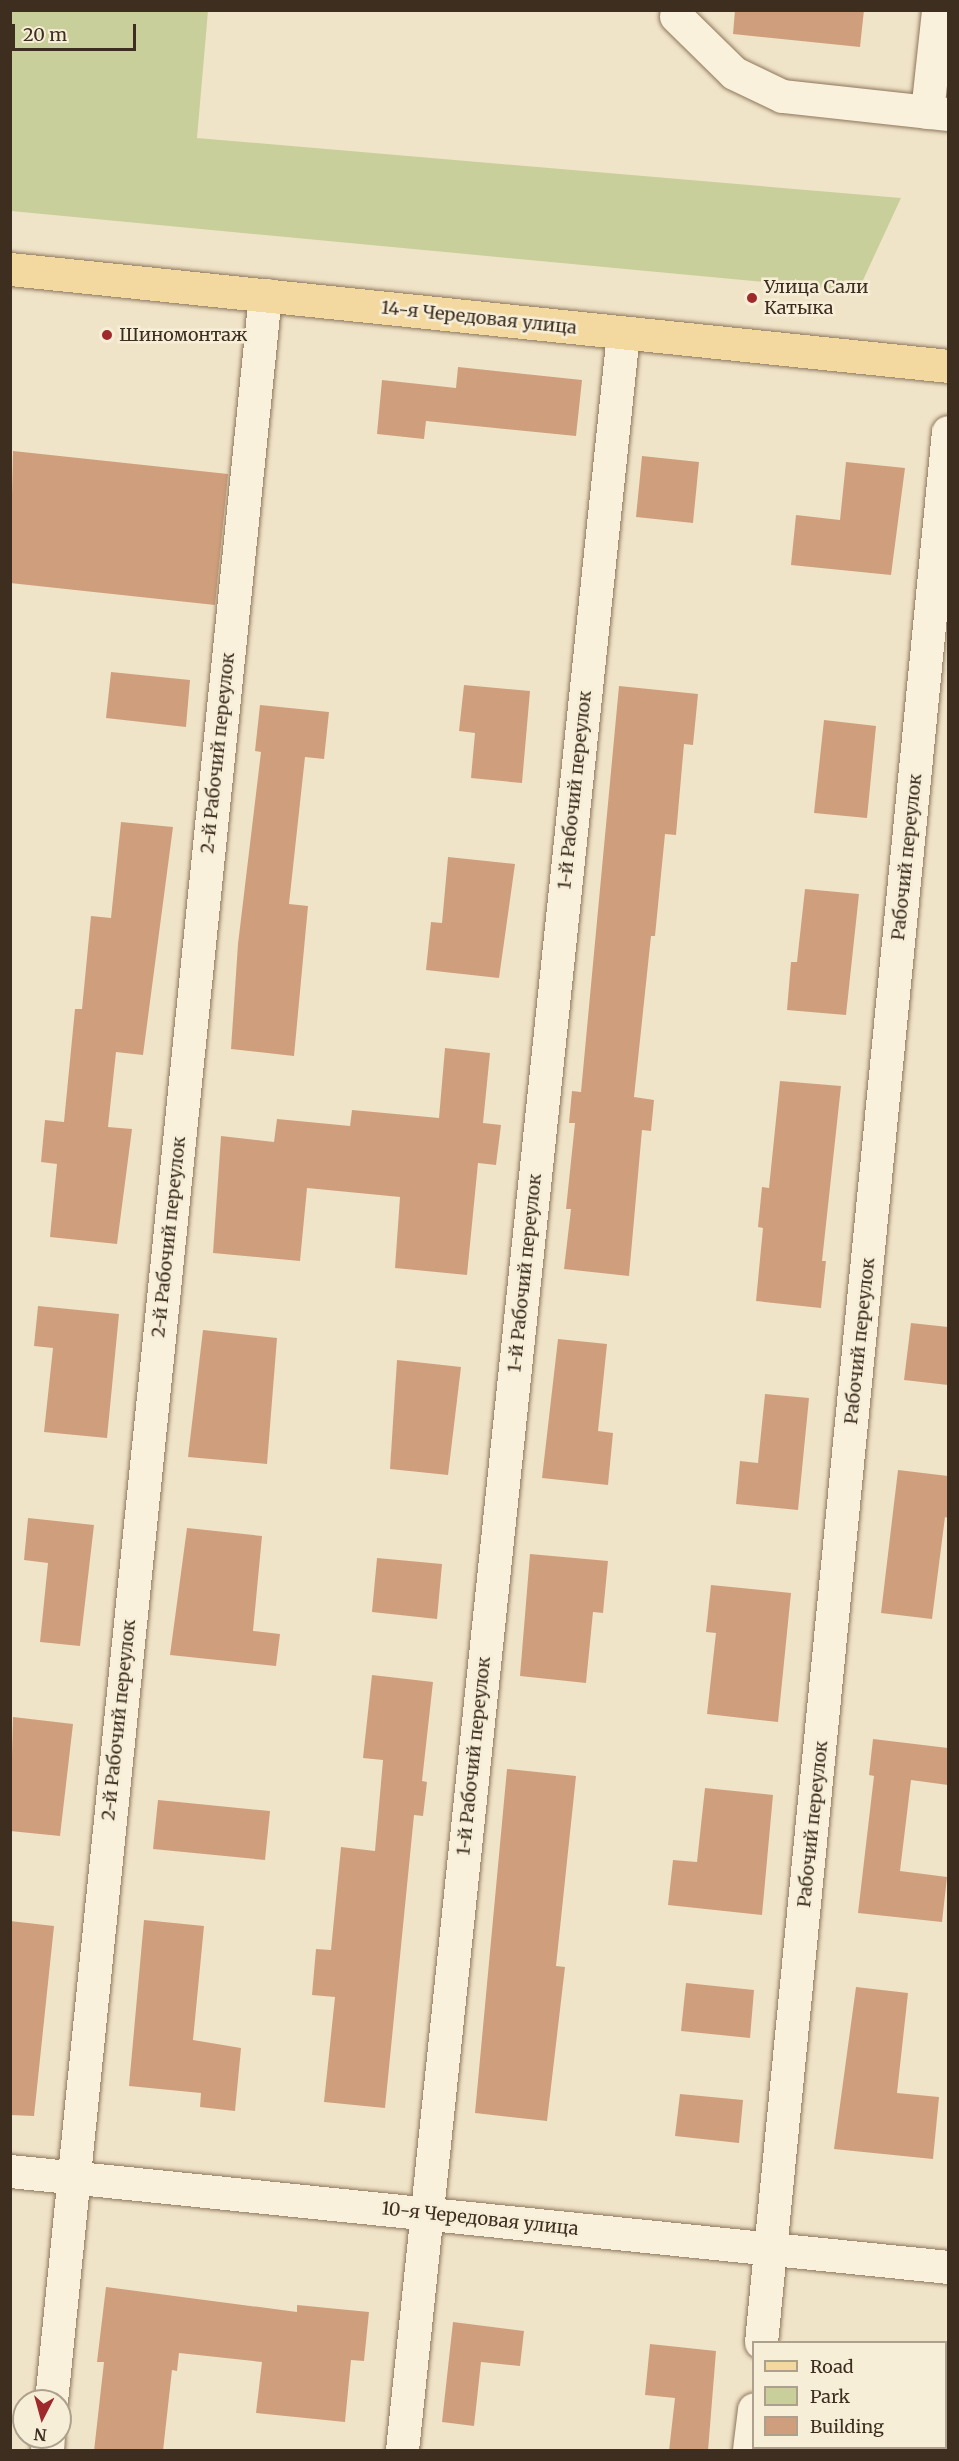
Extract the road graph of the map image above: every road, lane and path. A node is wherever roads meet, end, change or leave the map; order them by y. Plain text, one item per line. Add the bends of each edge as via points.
1 (938, 10) edge
2 (676, 16) dead end
3 (938, 113) edge
4 (10, 269) edge
5 (265, 296) junction
6 (623, 332) junction
7 (948, 366) edge
8 (948, 432) edge
9 (10, 2171) edge
10 (72, 2178) junction
11 (427, 2214) junction
12 (771, 2249) junction
13 (948, 2267) edge
14 (761, 2341) edge
15 (52, 2389) edge
16 (752, 2420) edge
17 (402, 2451) edge
18 (749, 2451) edge

1 - 3 street
2 - 3 street via 734,73 782,96
4 - 5 main road, 14-я Чередовая улица
5 - 6 main road, 14-я Чередовая улица
5 - 10 street, 2-й Рабочий переулок
6 - 7 main road, 14-я Чередовая улица
6 - 11 street, 1-й Рабочий переулок
8 - 12 street, Рабочий переулок
9 - 10 street, 10-я Чередовая улица
10 - 11 street, 10-я Чередовая улица
10 - 15 street, 2-й Рабочий переулок
11 - 12 street, 10-я Чередовая улица
11 - 17 street, 1-й Рабочий переулок
12 - 13 street, 10-я Чередовая улица
12 - 14 street, Рабочий переулок
16 - 18 street

